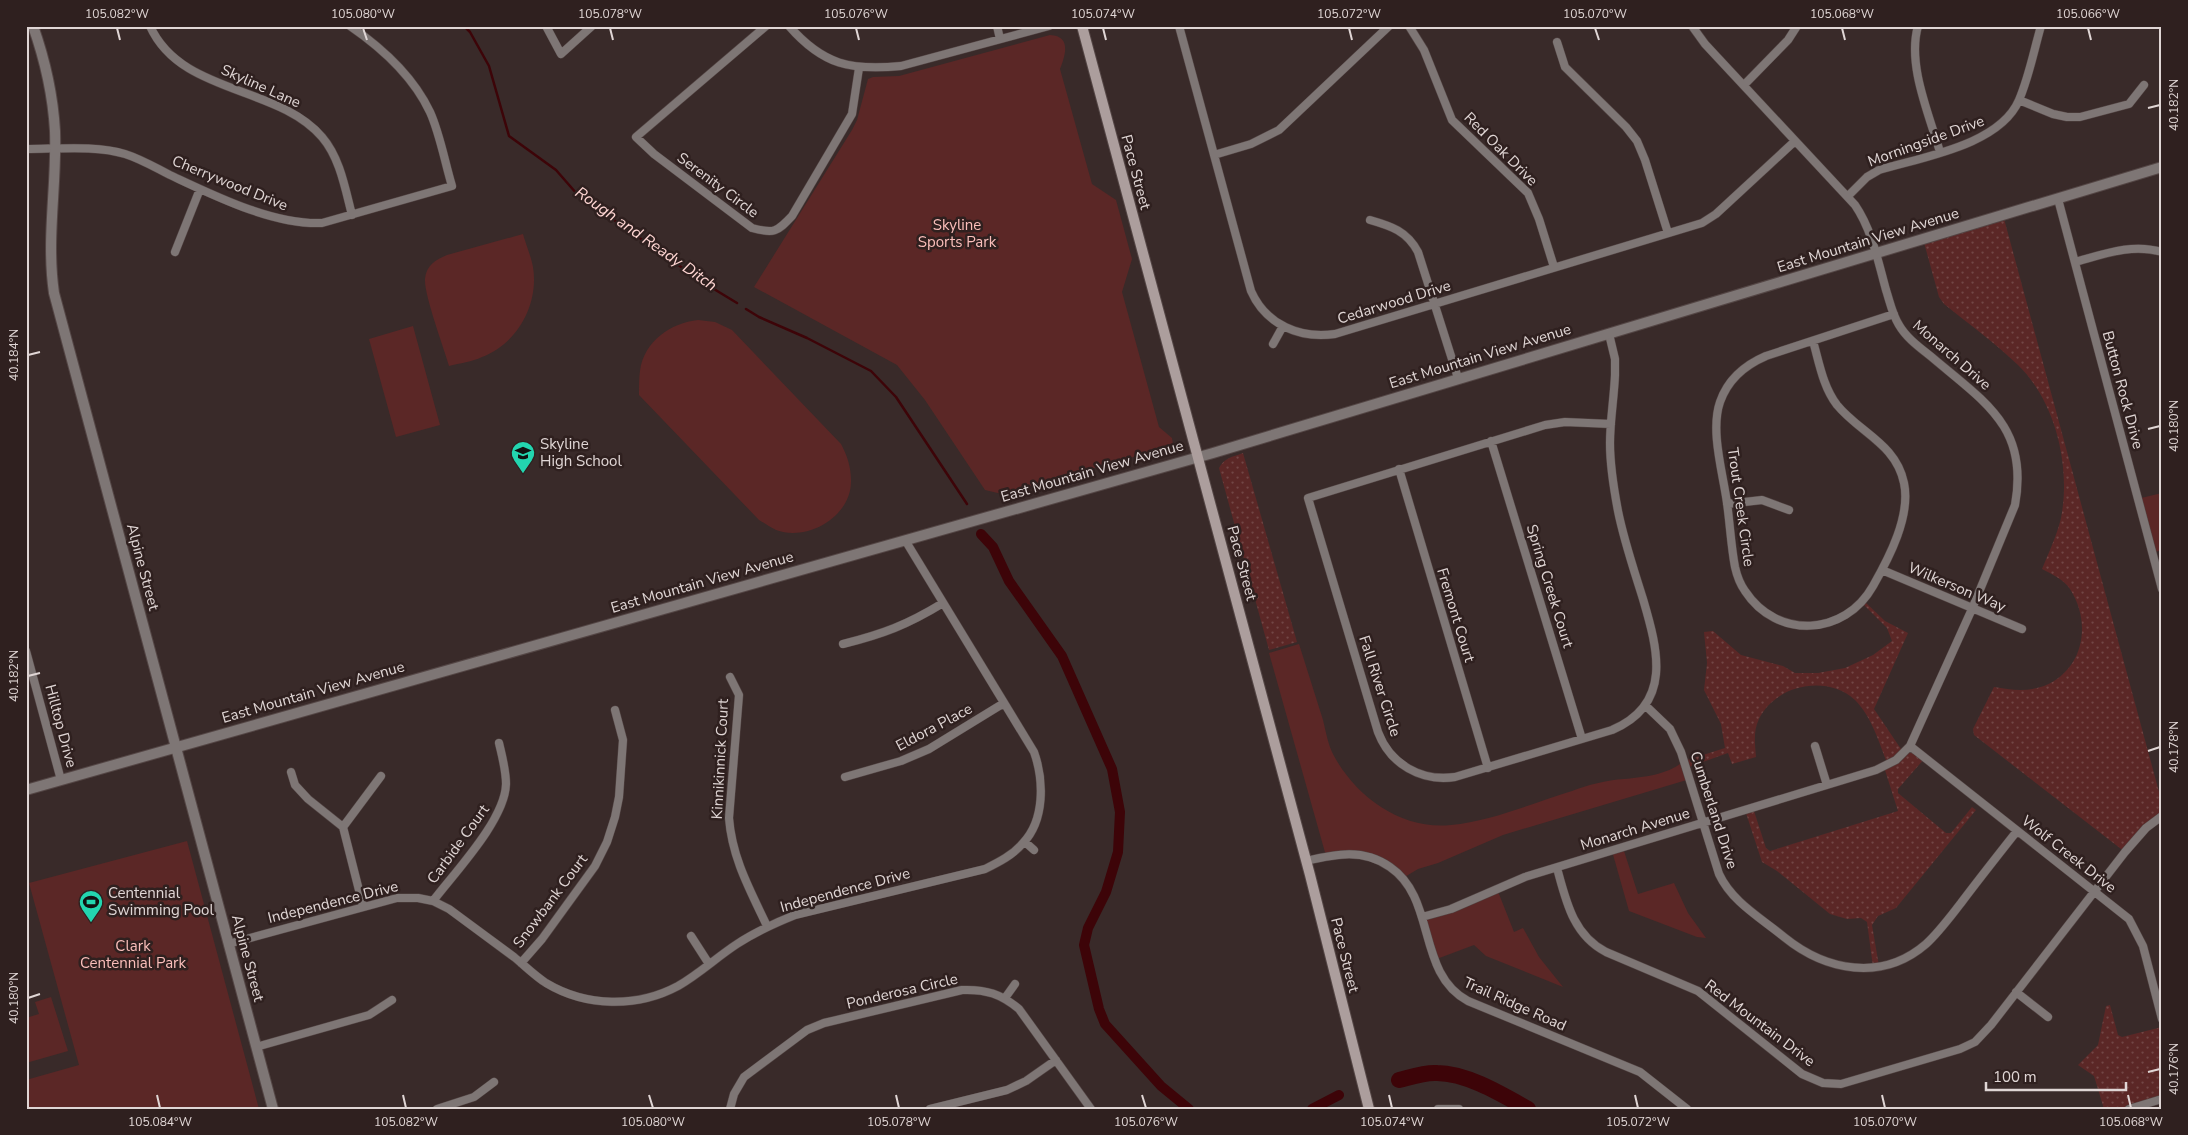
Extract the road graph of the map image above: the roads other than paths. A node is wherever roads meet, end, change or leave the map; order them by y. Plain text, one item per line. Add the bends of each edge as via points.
1 (34, 26) edge
2 (150, 26) edge
3 (350, 26) edge
4 (546, 26) edge
5 (592, 26) edge
6 (766, 26) edge
7 (788, 26) edge
8 (997, 26) edge
9 (1049, 26) edge
10 (1082, 26) edge
11 (1179, 26) edge
12 (1388, 26) edge
13 (1409, 26) edge
14 (1692, 26) edge
15 (1797, 26) edge
16 (1918, 26) edge
17 (2040, 26) edge
18 (1000, 39) junction
19 (1557, 42) dead end
20 (859, 68) junction
21 (1744, 85) junction
22 (2144, 85) dead end
23 (2019, 100) junction
24 (1795, 141) junction
25 (26, 149) edge
26 (54, 149) junction
27 (1940, 152) junction
28 (1214, 155) junction
29 (2162, 167) edge
30 (200, 189) junction
31 (1848, 196) junction
32 (2058, 198) junction
33 (352, 214) junction
34 (1370, 220) dead end
35 (1668, 233) junction
36 (175, 252) dead end
37 (2162, 252) edge
38 (1875, 253) junction
39 (2075, 262) junction
40 (1554, 267) junction
41 (1436, 303) junction
42 (1894, 314) junction
43 (1283, 326) junction
44 (1608, 334) junction
45 (1813, 342) junction
46 (1273, 344) dead end
47 (1458, 378) junction
48 (1611, 424) junction
49 (1491, 441) junction
50 (1198, 457) junction
51 (1398, 470) junction
52 (1727, 504) junction
53 (1788, 510) dead end
54 (905, 540) junction
55 (1882, 570) junction
56 (2162, 589) edge
57 (943, 603) junction
58 (1972, 609) junction
59 (2022, 629) dead end
60 (843, 644) dead end
61 (26, 651) edge
62 (730, 677) dead end
63 (1004, 703) junction
64 (1645, 705) junction
65 (615, 710) dead end
66 (1582, 739) junction
67 (499, 742) dead end
68 (1816, 746) dead end
69 (1910, 746) junction
70 (176, 747) junction
71 (1488, 768) junction
72 (291, 772) dead end
73 (381, 776) dead end
74 (845, 776) dead end
75 (61, 780) junction
76 (1827, 785) junction
77 (26, 790) edge
78 (2162, 816) edge
79 (1703, 823) junction
80 (343, 827) junction
81 (2017, 831) junction
82 (1025, 842) junction
83 (1034, 850) dead end
84 (1306, 861) junction
85 (1557, 868) junction
86 (2095, 892) junction
87 (434, 901) junction
88 (363, 906) junction
89 (1422, 917) junction
90 (767, 926) junction
91 (691, 936) dead end
92 (228, 944) junction
93 (521, 963) junction
94 (709, 964) junction
95 (1015, 984) dead end
96 (2016, 992) junction
97 (1005, 998) junction
98 (392, 1000) dead end
99 (2048, 1017) dead end
100 (2162, 1018) edge
101 (256, 1047) junction
102 (1056, 1060) junction
103 (494, 1082) dead end
104 (2162, 1099) edge
105 (273, 1109) edge
106 (437, 1109) edge
107 (730, 1109) edge
108 (930, 1109) edge
109 (1091, 1109) edge
110 (1369, 1109) edge
111 (1438, 1109) edge
112 (1459, 1109) edge
113 (1687, 1109) edge
114 (2129, 1109) edge

1 - 26 street, Alpine Street via 51,94
2 - 33 street, Skyline Lane via 166,52 177,62 293,114 311,126 335,157
3 - 33 street, Cherrywood Drive via 391,58 411,83 430,113 452,186
4 - 5 street via 561,54
6 - 20 street, Serenity Circle via 636,138 752,228 767,232 780,230 792,216 852,114
7 - 20 street via 806,45 830,60
8 - 18 street
9 - 18 street
10 - 50 main road, Pace Street
11 - 28 street, Cedarwood Drive
12 - 28 street via 1279,130 1257,142
13 - 40 street, Red Oak Drive via 1424,50 1452,120 1528,194
14 - 21 street, Monarch Drive
15 - 21 street via 1788,40
16 - 27 street via 1916,68
17 - 23 street, Morningside Drive
18 - 20 street via 901,66
19 - 35 street via 1565,67 1626,126 1637,141
21 - 24 street, Monarch Drive
22 - 23 street via 2129,104 2080,117 2053,114
23 - 27 street, Morningside Drive via 2002,124 1990,133
24 - 31 street, Monarch Drive
24 - 35 street, Cedarwood Drive via 1711,218
25 - 26 street, Cherrywood Drive
26 - 30 street, Cherrywood Drive via 126,154
26 - 70 street, Alpine Street via 50,267 54,293
27 - 31 street, Morningside Drive via 1875,172
28 - 43 street, Cedarwood Drive via 1251,291 1261,308
29 - 32 street, East Mountain View Avenue
30 - 33 street, Cherrywood Drive via 282,220 302,224 322,223
30 - 36 street
31 - 38 street, Monarch Drive via 1864,220
32 - 38 street, East Mountain View Avenue
32 - 39 street, Button Rock Drive
34 - 41 street via 1396,228 1413,243
35 - 40 street, Cedarwood Drive
37 - 39 street via 2145,248 2126,249
38 - 42 street, Monarch Drive
38 - 44 street, East Mountain View Avenue
39 - 56 street, Button Rock Drive
40 - 41 street, Cedarwood Drive
41 - 43 street, Cedarwood Drive via 1329,335 1305,334
41 - 47 street
42 - 45 street, Trout Creek Circle
42 - 58 street, Monarch Drive via 1915,344 1990,407 2004,425 2014,450 2018,479 2015,504
43 - 46 street
44 - 47 street, East Mountain View Avenue
44 - 48 street, Fall River Circle via 1616,365
45 - 52 street, Trout Creek Circle via 1752,362 1736,375 1723,395 1716,427
45 - 55 street, Trout Creek Circle via 1832,399 1886,448 1901,471 1905,493 1903,516
47 - 50 street, East Mountain View Avenue
48 - 49 street, Fall River Circle via 1556,423
48 - 64 street, Fall River Circle via 1610,448 1618,511 1656,651 1656,677
49 - 51 street, Fall River Circle
49 - 66 street, Spring Creek Court
50 - 54 street, East Mountain View Avenue
50 - 84 main road, Pace Street
51 - 71 street, Fremont Court
51 - 71 street, Fall River Circle via 1308,498 1347,630 1378,732 1393,758 1413,771 1438,778 1455,778
52 - 53 street via 1762,500
52 - 55 street, Trout Creek Circle via 1739,580 1748,596 1777,619 1803,625 1838,620 1864,601
54 - 57 street, Independence Drive
54 - 70 street, East Mountain View Avenue
55 - 58 street, Wilkerson Way
57 - 60 street via 884,634
57 - 63 street, Independence Drive
58 - 59 street, Wilkerson Way
58 - 69 street, Monarch Drive
61 - 75 street, Hilltop Drive
62 - 90 street, Kinnikinnick Court via 739,695 731,838 736,860
63 - 74 street, Eldora Place via 928,749 901,761
63 - 82 street, Independence Drive via 1034,752 1042,781 1039,808
64 - 66 street, Fall River Circle via 1621,726
64 - 79 street, Cumberland Drive via 1674,736
65 - 93 street, Snowbank Court via 623,740 619,797 607,842 595,866
66 - 71 street, Fall River Circle
67 - 87 street, Carbide Court via 505,769 503,803 495,819
68 - 76 street
69 - 76 street, Monarch Avenue via 1888,765
69 - 81 street, Wolf Creek Drive
70 - 75 street, East Mountain View Avenue
70 - 92 street, Alpine Street
72 - 80 street via 294,785
73 - 80 street
75 - 77 street, East Mountain View Avenue
76 - 79 street, Monarch Avenue
78 - 86 street, Red Mountain Drive via 2141,834
79 - 81 street, Cumberland Drive via 1719,874 1736,898 1804,952 1830,964 1855,968 1895,962 1926,944
79 - 85 street, Monarch Avenue
80 - 88 street
81 - 86 street, Wolf Creek Drive
82 - 83 street
82 - 90 street, Independence Drive via 1004,860 985,869 812,910
84 - 89 street, Trail Ridge Road via 1341,853 1375,859 1392,868 1407,883
84 - 110 main road, Pace Street
85 - 89 street, Monarch Avenue
85 - 96 street, Red Mountain Drive via 1573,919 1594,945 1698,991 1794,1069 1816,1081 1848,1083 1966,1047 1984,1032
86 - 96 street, Red Mountain Drive
86 - 100 street, Wolf Creek Drive via 2126,916 2136,929
87 - 88 street, Independence Drive via 397,898
87 - 93 street, Independence Drive via 450,909
88 - 92 street, Independence Drive
89 - 113 street, Trail Ridge Road via 1437,968 1447,985 1461,998 1640,1072
90 - 94 street, Independence Drive
91 - 94 street
92 - 101 street, Alpine Street
93 - 94 street, Independence Drive via 545,983 568,994 612,1002 662,993
95 - 97 street
96 - 99 street
97 - 102 street, Ponderosa Circle via 1019,1009
97 - 107 street, Ponderosa Circle via 980,990 962,990 824,1023 808,1030 744,1077
98 - 101 street via 369,1016
101 - 105 street, Alpine Street
102 - 108 street via 1007,1090
102 - 109 street, Ponderosa Circle
103 - 106 street via 474,1097
104 - 114 street
111 - 112 street

